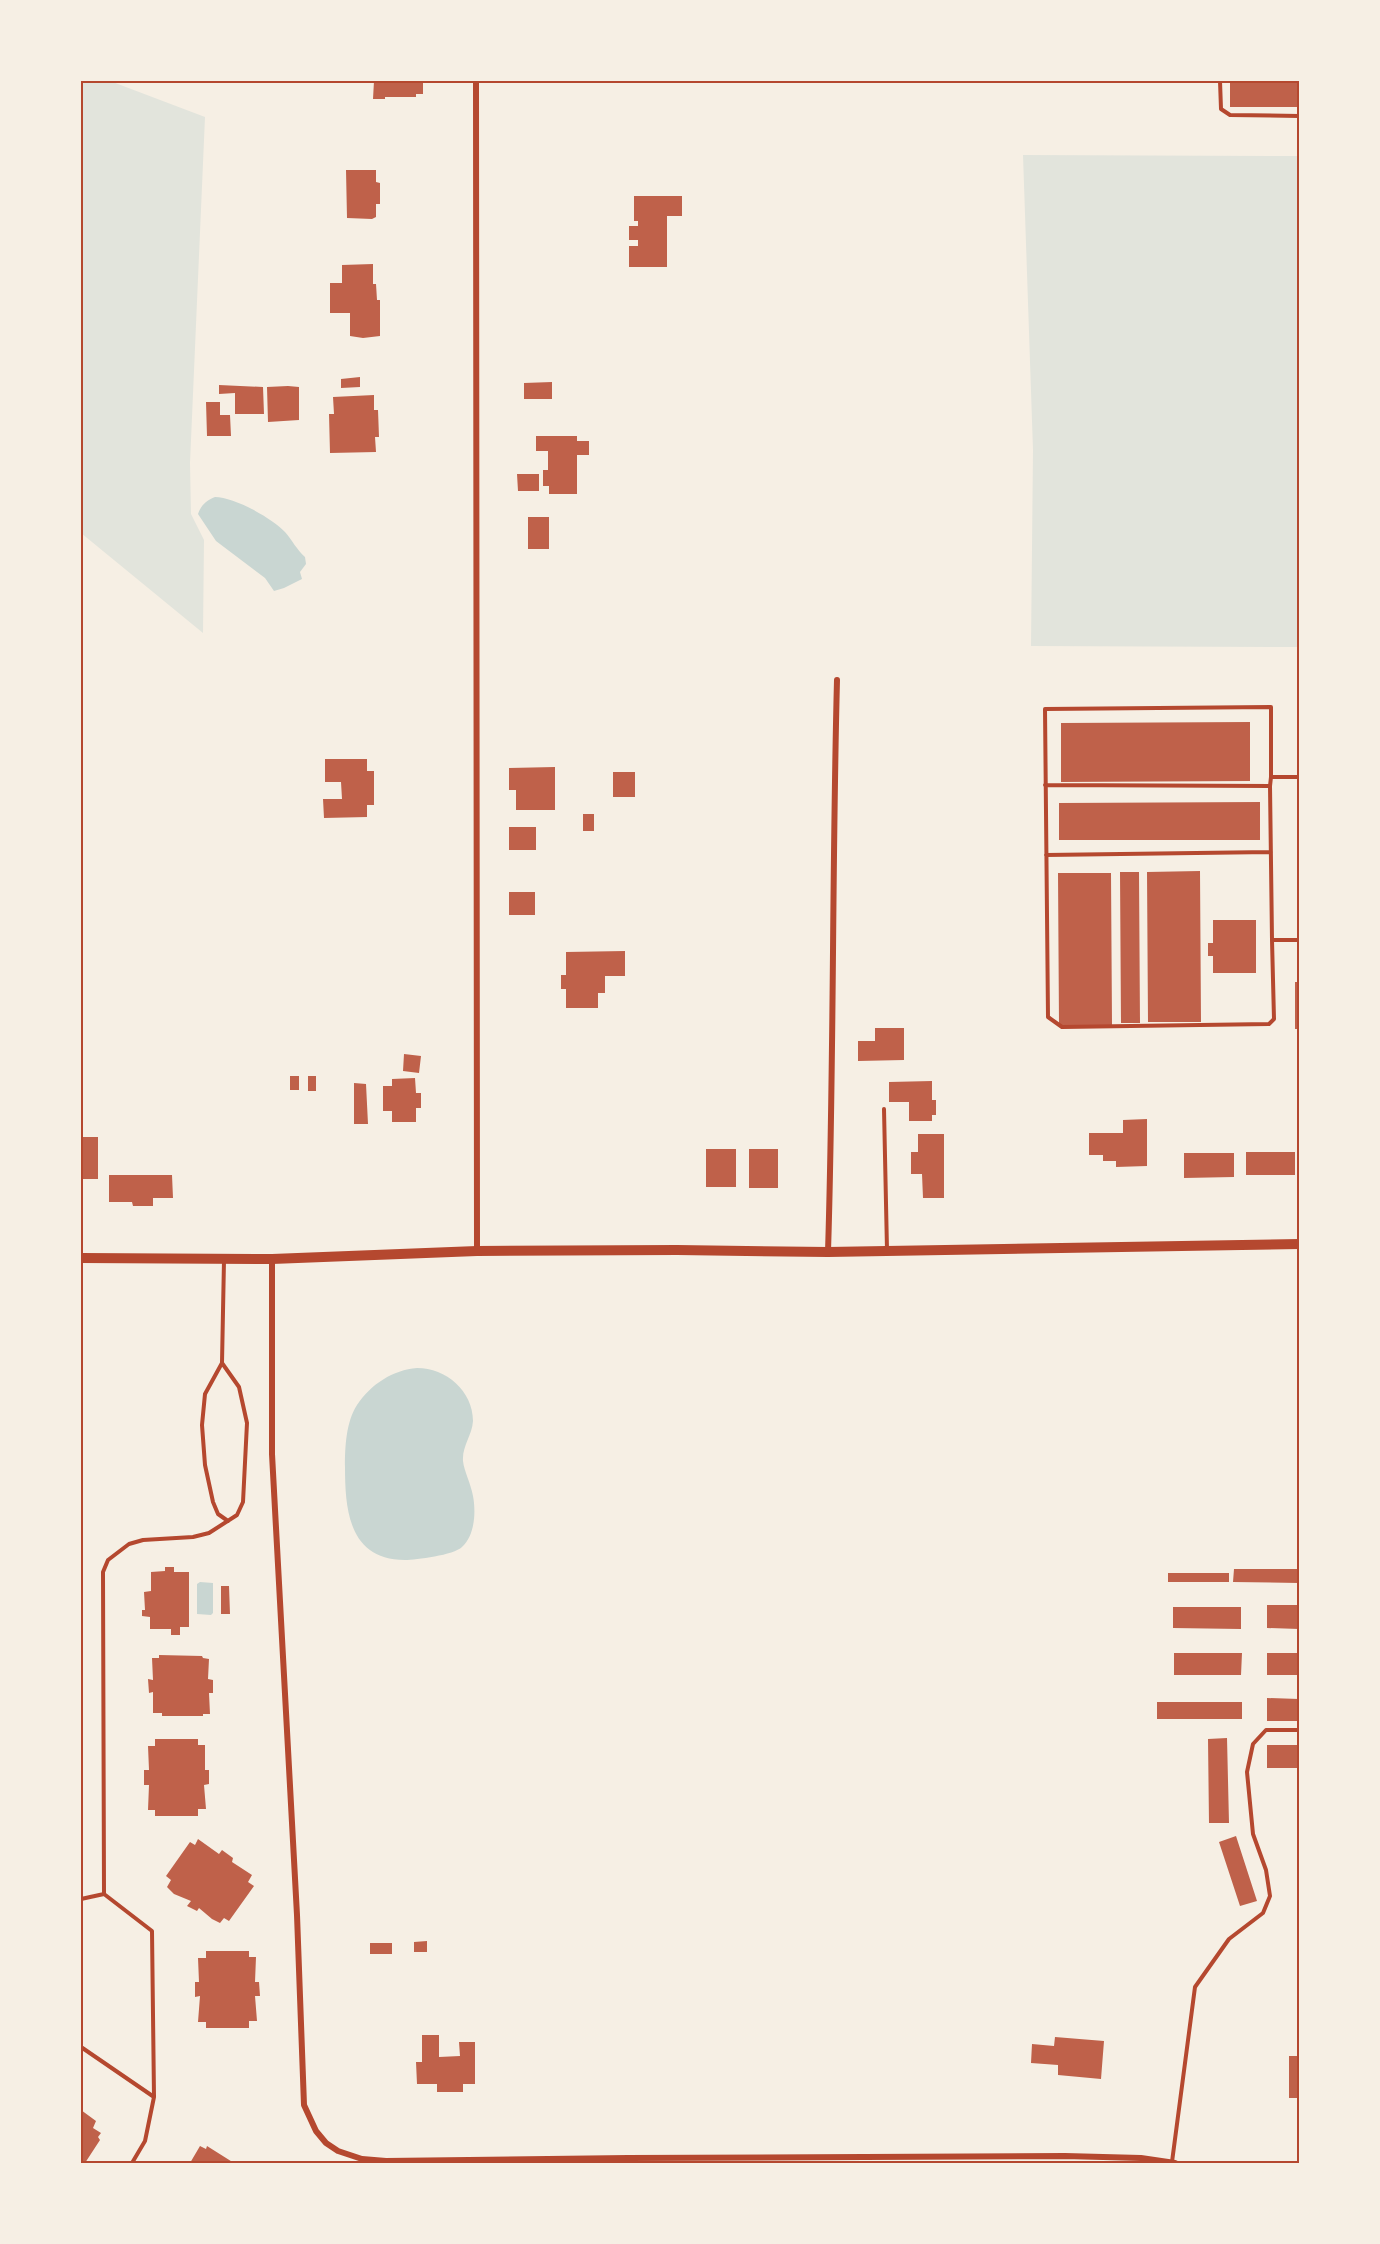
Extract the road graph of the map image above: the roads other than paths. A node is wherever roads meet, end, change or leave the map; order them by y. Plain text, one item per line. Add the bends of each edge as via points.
1 (476, 81) edge
2 (1220, 81) edge
3 (1299, 116) edge
4 (837, 680) dead end
5 (1271, 777) junction
6 (1299, 777) edge
7 (1045, 785) junction
8 (1270, 786) junction
9 (1271, 852) junction
10 (1046, 855) junction
11 (1272, 940) junction
12 (1299, 940) edge
13 (884, 1109) dead end
14 (1299, 1244) edge
15 (477, 1251) junction
16 (887, 1251) junction
17 (828, 1252) junction
18 (81, 1258) edge
19 (224, 1259) junction
20 (272, 1259) junction
21 (222, 1363) junction
22 (228, 1521) junction
23 (1299, 1730) edge
24 (104, 1894) junction
25 (81, 1899) edge
26 (81, 2047) edge
27 (154, 2097) junction
28 (812, 2160) edge
29 (854, 2160) edge
30 (132, 2163) edge
31 (1174, 2163) edge

1 - 15 street
2 - 3 lane via 1221,109 1230,115
4 - 17 street
5 - 6 lane
5 - 7 lane via 1271,707 1045,708
5 - 8 lane
7 - 8 lane
7 - 10 lane
8 - 9 lane
9 - 10 lane
9 - 11 lane
10 - 11 lane via 1048,1017 1062,1027 1269,1024 1274,1019
11 - 12 lane
13 - 16 lane
14 - 16 street
15 - 17 street
15 - 20 street
16 - 17 street
18 - 19 street
19 - 20 street
19 - 21 lane
20 - 28 street via 272,1454 297,1915 301,2068 304,2104 316,2132 338,2151 380,2161
21 - 22 lane via 205,1394 202,1425 213,1502 218,1514
21 - 22 lane via 239,1387 247,1423 243,1502 237,1515
22 - 24 lane via 193,1538 129,1544 108,1560 103,1572
23 - 31 lane via 1266,1730 1253,1744 1247,1772 1253,1834 1266,1870 1270,1896 1263,1912 1229,1939 1195,1987
24 - 25 lane
24 - 27 lane via 152,1931
26 - 27 lane
27 - 30 lane via 145,2141
28 - 29 street
29 - 31 street via 1065,2156

